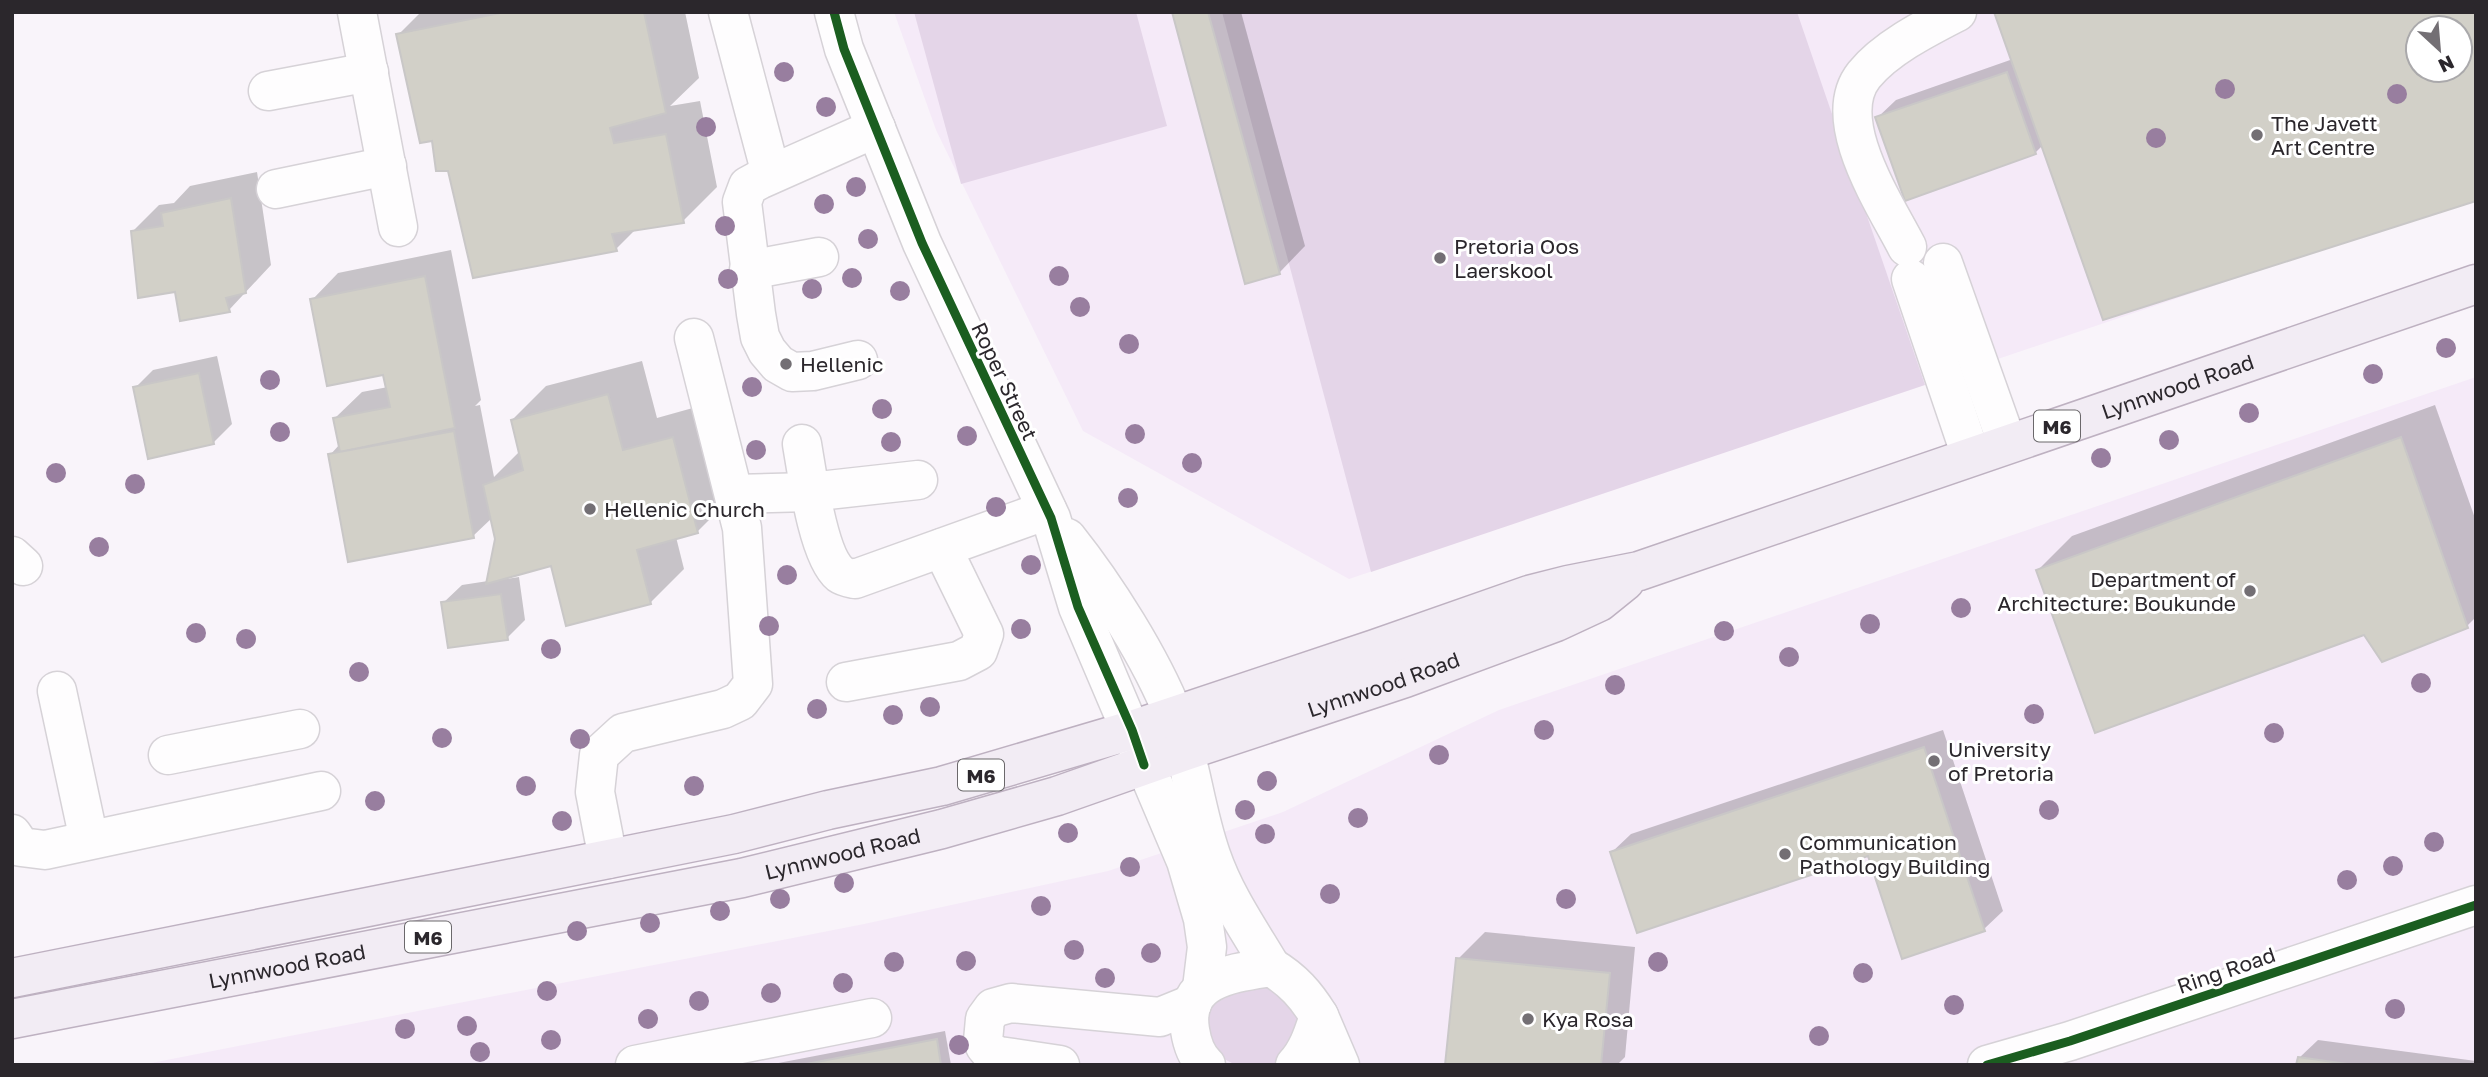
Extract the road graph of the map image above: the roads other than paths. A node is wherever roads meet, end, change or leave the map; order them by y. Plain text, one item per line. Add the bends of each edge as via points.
1 (357, 12) edge
2 (728, 12) edge
3 (834, 12) edge
4 (1956, 12) edge
5 (369, 72) junction
6 (268, 90) dead end
7 (876, 128) junction
8 (387, 166) junction
9 (771, 174) junction
10 (276, 189) dead end
11 (398, 227) dead end
12 (819, 257) dead end
13 (1920, 263) junction
14 (749, 271) junction
15 (2476, 284) edge
16 (694, 338) dead end
17 (858, 360) dead end
18 (802, 443) dead end
19 (2007, 443) junction
20 (1971, 456) junction
21 (918, 480) dead end
22 (810, 492) junction
23 (734, 494) junction
24 (1049, 514) junction
25 (942, 548) junction
26 (846, 682) dead end
27 (57, 691) dead end
28 (300, 729) dead end
29 (1179, 733) junction
30 (1138, 748) junction
31 (168, 755) dead end
32 (321, 791) dead end
33 (12, 834) edge
34 (89, 840) junction
35 (608, 859) junction
36 (2476, 905) edge
37 (1271, 967) junction
38 (12, 978) edge
39 (1194, 1006) junction
40 (1319, 1017) junction
41 (873, 1018) dead end
42 (12, 1019) edge
43 (2074, 1053) edge
44 (1302, 1062) edge
45 (635, 1065) edge
46 (1060, 1065) edge
47 (1181, 1065) edge
48 (1206, 1065) edge
49 (1340, 1065) edge
50 (1987, 1065) edge

1 - 5 street
2 - 9 street
3 - 7 street, Roper Street
4 - 13 street via 1904,40 1863,76 1851,102 1852,123 1865,165
5 - 6 street
5 - 8 street
7 - 9 street
7 - 24 street, Roper Street via 922,243
8 - 10 street
8 - 11 street
9 - 14 street via 748,186 741,202
12 - 14 street
13 - 19 street
13 - 20 street
14 - 17 street via 761,337 778,364 792,372
15 - 19 main road, Lynnwood Road / M6
16 - 23 street
18 - 22 street
19 - 20 main road, Lynnwood Road / M6
20 - 29 main road, Lynnwood Road / M6 via 1639,571 1599,601 1556,622 1405,678
21 - 22 street
22 - 23 street
22 - 25 street via 829,560 841,575 855,579
23 - 35 street via 742,528 753,684 740,701 723,709 622,733 599,755 595,792
24 - 25 street
24 - 29 street, Roper Street via 1105,591 1146,661
24 - 30 street, Roper Street via 1078,607
25 - 26 street via 984,634 978,651 959,661
27 - 34 street
28 - 31 street
29 - 30 main road, Lynnwood Road / M6
29 - 37 street, Roper Street via 1210,853 1224,888
30 - 35 main road, Lynnwood Road / M6
30 - 39 street, Roper Street via 1198,896 1207,947
30 - 42 main road, Lynnwood Road / M6 via 1057,796 742,878
32 - 34 street
33 - 34 street via 21,847 32,850
35 - 38 main road, Lynnwood Road / M6
36 - 43 street, Ring Road
37 - 39 street via 1221,976
37 - 40 street via 1306,995
39 - 46 street via 1160,1017 1010,1003 993,1008 985,1019 983,1041 990,1052
39 - 47 street, Roper Street
39 - 48 street via 1192,1044
40 - 44 street
40 - 49 street
41 - 45 street
43 - 50 street, Ring Road

